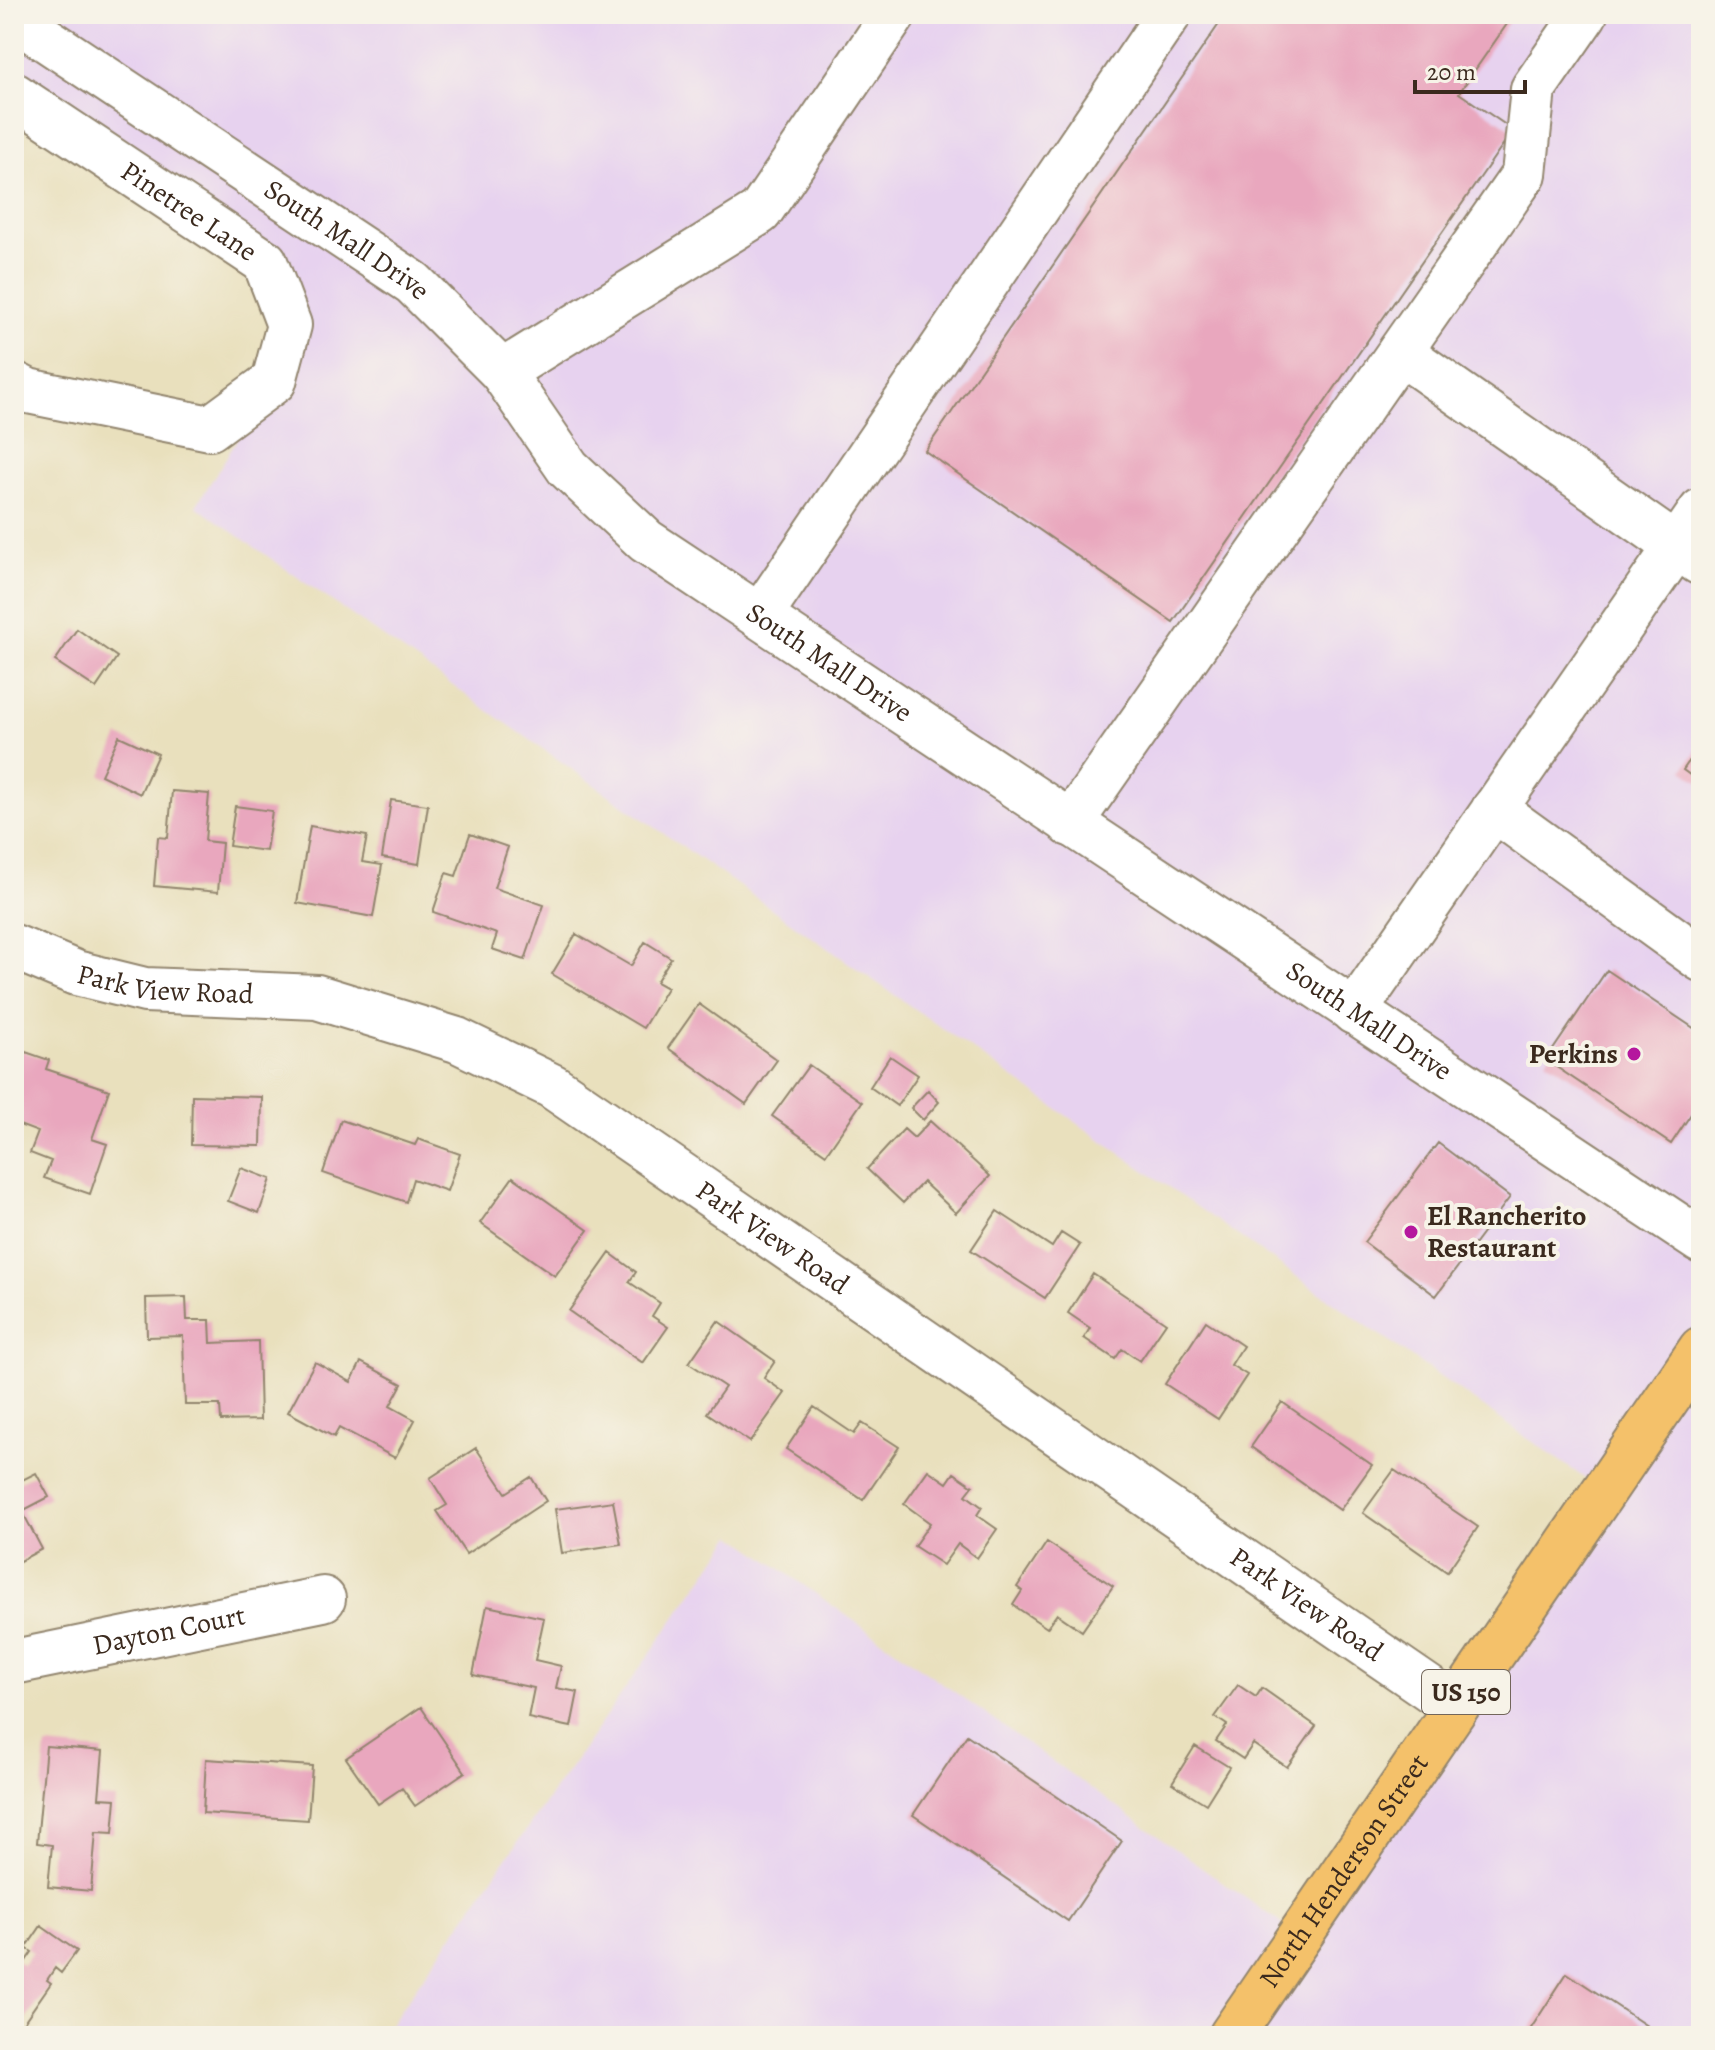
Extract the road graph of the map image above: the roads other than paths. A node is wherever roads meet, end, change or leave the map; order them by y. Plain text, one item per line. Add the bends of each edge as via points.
1 (894, 14) edge
2 (1169, 14) edge
3 (1585, 14) edge
4 (14, 18) edge
5 (14, 95) edge
6 (1400, 352) junction
7 (502, 372) junction
8 (14, 384) edge
9 (1693, 540) edge
10 (760, 616) junction
11 (1494, 809) junction
12 (1070, 824) junction
13 (14, 947) edge
14 (1701, 959) edge
15 (1354, 1012) junction
16 (1701, 1241) edge
17 (1701, 1349) edge
18 (323, 1599) dead end
19 (14, 1662) edge
20 (1456, 1707) junction
21 (1231, 2036) edge

1 - 7 street via 760,212
2 - 10 street
3 - 6 street via 1533,89 1524,174
4 - 7 street, South Mall Drive via 413,283
5 - 8 street, Pinetree Lane via 265,262 289,325 274,381 210,428
6 - 9 street
6 - 12 street
7 - 10 street, South Mall Drive via 568,468 646,541
9 - 11 street
10 - 12 street, South Mall Drive
11 - 14 street
11 - 15 street
12 - 15 street, South Mall Drive
13 - 20 street, Park View Road via 76,973 145,990 317,997 457,1040 552,1086
15 - 16 street, South Mall Drive
17 - 20 main road, North Henderson Street / US 150
18 - 19 street, Dayton Court
20 - 21 main road, North Henderson Street / US 150

